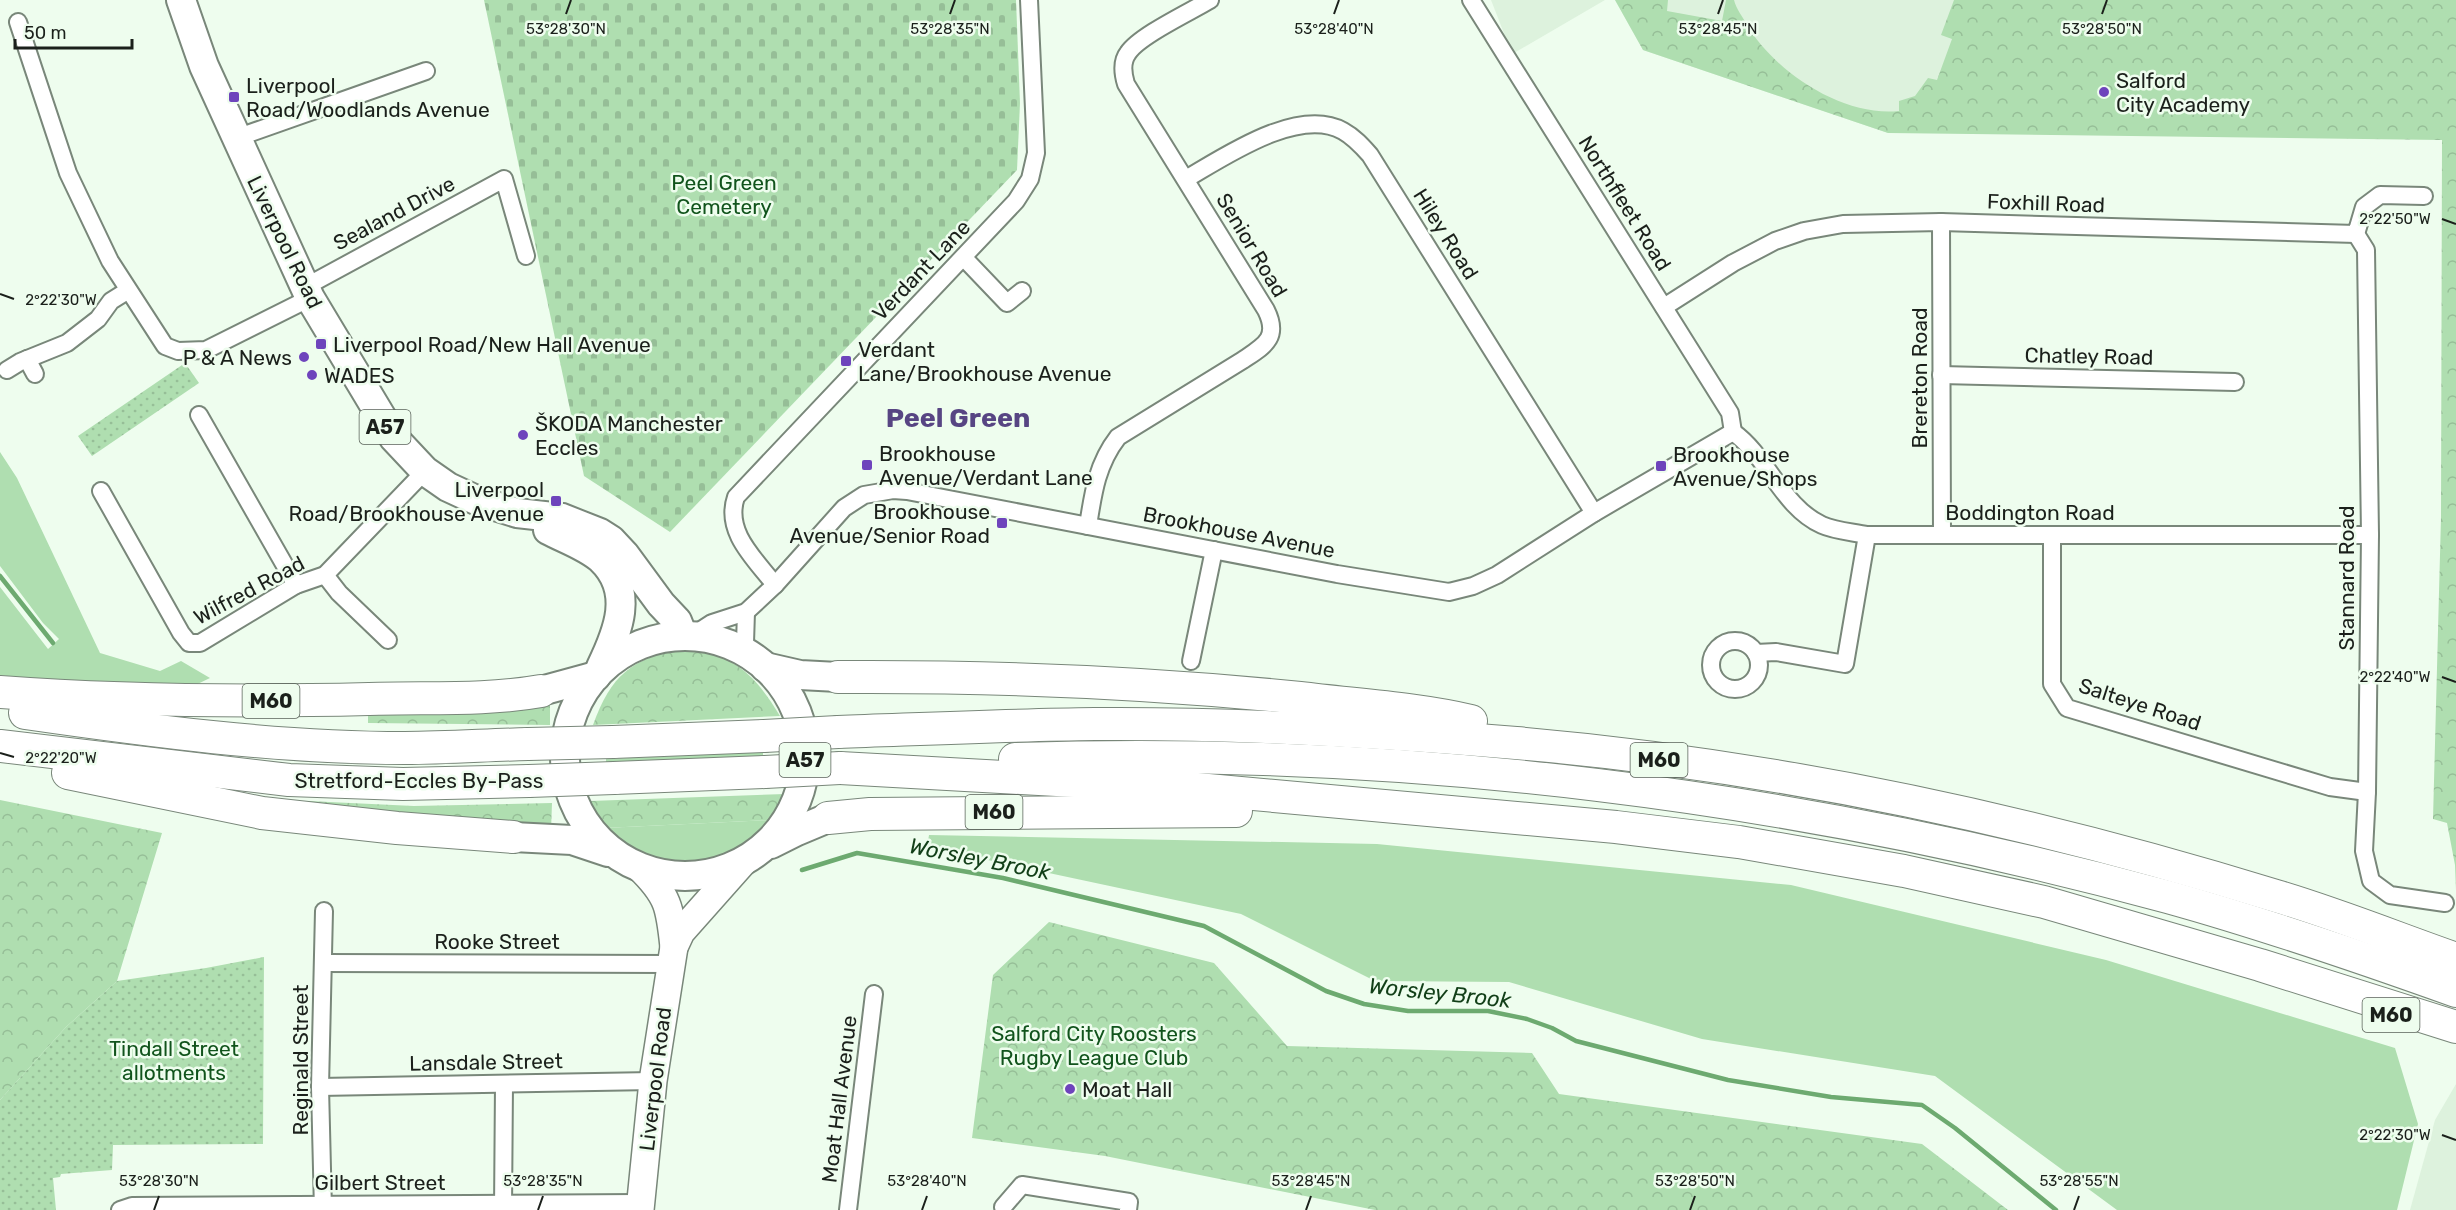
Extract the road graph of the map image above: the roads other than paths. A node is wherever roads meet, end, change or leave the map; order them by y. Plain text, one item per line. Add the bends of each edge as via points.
1 (181, 0) edge
2 (1029, 0) edge
3 (1210, 0) edge
4 (1471, 0) edge
5 (1187, 6) edge
6 (18, 22) dead end
7 (426, 71) dead end
8 (236, 138) junction
9 (1186, 178) junction
10 (2424, 196) dead end
11 (1941, 222) junction
12 (2356, 234) junction
13 (526, 256) dead end
14 (964, 258) junction
15 (128, 291) junction
16 (1022, 291) dead end
17 (308, 293) junction
18 (1664, 308) junction
19 (7, 370) dead end
20 (1941, 375) junction
21 (2235, 382) dead end
22 (199, 415) dead end
23 (1732, 432) junction
24 (425, 471) junction
25 (100, 491) dead end
26 (517, 513) junction
27 (1594, 513) junction
28 (1088, 526) junction
29 (1942, 534) junction
30 (1868, 535) junction
31 (2052, 535) junction
32 (2370, 536) junction
33 (1214, 550) junction
34 (325, 575) junction
35 (296, 585) junction
36 (775, 585) junction
37 (746, 612) junction
38 (688, 636) junction
39 (388, 640) dead end
40 (1756, 653) dead end
41 (757, 660) junction
42 (1191, 661) dead end
43 (596, 674) junction
44 (838, 677) joint
45 (541, 691) joint
46 (0, 692) edge
47 (0, 710) edge
48 (0, 746) edge
49 (1591, 751) junction
50 (0, 756) edge
51 (840, 768) junction
52 (2367, 792) junction
53 (1408, 808) junction
54 (828, 818) joint
55 (513, 837) joint
56 (751, 856) junction
57 (627, 861) junction
58 (2445, 903) dead end
59 (324, 911) dead end
60 (673, 956) junction
61 (2456, 958) edge
62 (323, 963) junction
63 (2328, 988) junction
64 (2456, 991) edge
65 (874, 994) dead end
66 (2456, 1028) edge
67 (2456, 1039) edge
68 (653, 1081) junction
69 (504, 1084) junction
70 (320, 1087) junction
71 (323, 1207) edge
72 (503, 1207) edge
73 (640, 1207) edge
74 (1003, 1207) dead end
75 (120, 1209) edge
76 (848, 1210) edge
77 (1128, 1210) edge

1 - 8 highway, Liverpool Road / A57
2 - 14 street, Verdant Lane via 1036,153 1033,170 1016,201
3 - 5 street, Senior Road
4 - 18 street, Northfleet Road
5 - 9 street, Senior Road via 1131,48 1124,59 1123,72 1126,84
6 - 15 street, Sealand Drive via 68,174
7 - 8 street
8 - 17 highway, Liverpool Road / A57
9 - 27 street, Hiley Road via 1249,142 1296,126 1332,127 1359,142
9 - 28 street, Senior Road via 1266,310 1272,324 1271,336 1243,360 1118,437 1097,473
10 - 12 street via 2380,195 2364,207
11 - 12 street, Foxhill Road
11 - 18 street, Foxhill Road via 1843,224 1804,231 1733,263
11 - 20 street, Brereton Road
12 - 32 street, Stannard Road via 2366,250
13 - 17 street, Sealand Drive via 504,179
14 - 16 street via 1007,303
14 - 36 street, Verdant Lane via 736,497 734,528
15 - 17 street, Sealand Drive via 165,346 192,352 206,350
15 - 19 street via 111,301 98,319 31,367
17 - 24 highway, Liverpool Road / A57 via 383,424
18 - 23 street, Northfleet Road via 1730,413
20 - 21 street, Chatley Road
20 - 29 street, Brereton Road
22 - 35 street
23 - 27 street, Brookhouse Avenue
23 - 30 street, Boddington Road via 1747,442 1797,508 1822,526
24 - 26 highway, Liverpool Road / A57 via 476,500
24 - 34 street, Wilfred Road
25 - 35 street, Wilfred Road via 189,643 211,638
26 - 38 highway, Liverpool Road / A57 via 562,518 600,532 625,555
26 - 43 highway, Liverpool Road / A57 via 586,549 615,577 622,601 619,624
27 - 33 street, Brookhouse Avenue via 1497,575 1449,592
28 - 33 street, Brookhouse Avenue
28 - 36 street, Brookhouse Avenue via 907,491 877,492 844,508
29 - 30 street, Boddington Road
29 - 31 street, Boddington Road
30 - 40 street via 1845,664 1776,652
31 - 32 street, Boddington Road
31 - 52 street, Salteye Road via 2052,684 2067,708 2330,787
32 - 52 street, Stannard Road
33 - 42 street
34 - 35 street, Wilfred Road
34 - 39 street
36 - 37 street, Brookhouse Avenue
37 - 38 street, Brookhouse Avenue via 712,622
37 - 41 street via 745,643
38 - 41 highway, A57 via 721,642
38 - 43 highway, A57 via 643,643
41 - 44 highway via 800,675
41 - 56 highway, A57 via 792,702 802,730 805,760 800,790 788,818
43 - 45 highway
43 - 57 highway, A57 via 570,719 565,764 570,794 584,822 592,834
44 - 49 highway via 1019,678 1248,693 1462,719
45 - 46 highway, M60 via 488,697 190,701
47 - 49 highway, Stretford-Eccles By-Pass / M60, bridge via 190,734 405,748 1094,724 1267,727
48 - 51 highway, Stretford-Eccles By-Pass / M60, bridge via 289,780 403,784
49 - 61 highway, M60 via 1826,786 1976,816 2180,867 2281,897
50 - 55 highway via 262,813
51 - 53 highway via 1164,786
51 - 64 highway, M60 via 1030,758 1264,760 1493,773 1685,795 1834,819 2051,867 2260,925
52 - 58 street, Stannard Road via 2364,851 2371,880 2390,895
53 - 54 highway, M60 via 1312,812 893,813
53 - 63 highway, M60 via 1739,842 1904,871 2044,902
54 - 56 highway
55 - 57 highway via 572,840
56 - 57 highway, A57 via 714,873 691,876 668,875
56 - 60 main road, Liverpool Road / A57 via 681,932
57 - 60 main road, Liverpool Road / A57 via 651,879 666,900
59 - 62 street, Reginald Street
60 - 62 street, Rooke Street
60 - 68 main road, Liverpool Road / A57
62 - 70 street, Reginald Street
63 - 66 highway, M60
63 - 67 highway, M60
65 - 76 street, Moat Hall Avenue
68 - 69 street, Lansdale Street
68 - 73 main road, Liverpool Road / A57
69 - 70 street, Lansdale Street
69 - 72 street
70 - 71 street, Reginald Street
71 - 72 street, Gilbert Street
71 - 75 street, Gilbert Street
72 - 73 street, Gilbert Street
74 - 77 street via 1022,1185 1129,1202

